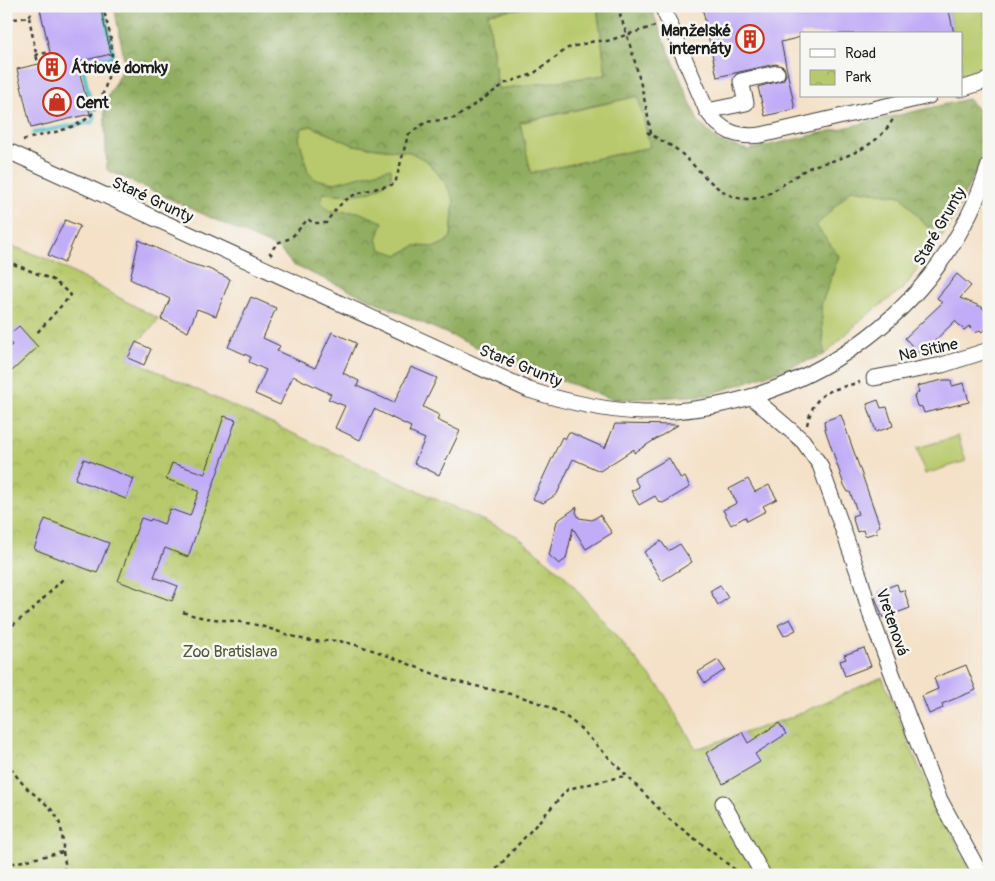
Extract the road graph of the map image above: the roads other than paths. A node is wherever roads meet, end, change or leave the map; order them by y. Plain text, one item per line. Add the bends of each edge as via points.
1 (662, 6) edge
2 (778, 73) dead end
3 (989, 80) edge
4 (962, 89) edge
5 (921, 98) edge
6 (707, 111) junction
7 (6, 150) edge
8 (989, 165) edge
9 (986, 188) edge
10 (989, 350) edge
11 (874, 378) road end
12 (752, 397) junction
13 (723, 803) dead end
14 (763, 875) edge
15 (982, 875) edge

1 - 6 street
2 - 6 street via 741,81 746,103
3 - 4 street
5 - 6 street via 746,137 725,130
7 - 12 street, Staré Grunty via 530,390 582,405 644,412 713,406
8 - 9 street, Staré Grunty
9 - 12 street, Staré Grunty via 939,266 902,309 870,336 828,364 807,376
10 - 11 street, Na Sitine via 942,365
12 - 15 street, Vretenová via 803,441 820,465 872,619 939,798
13 - 14 street

